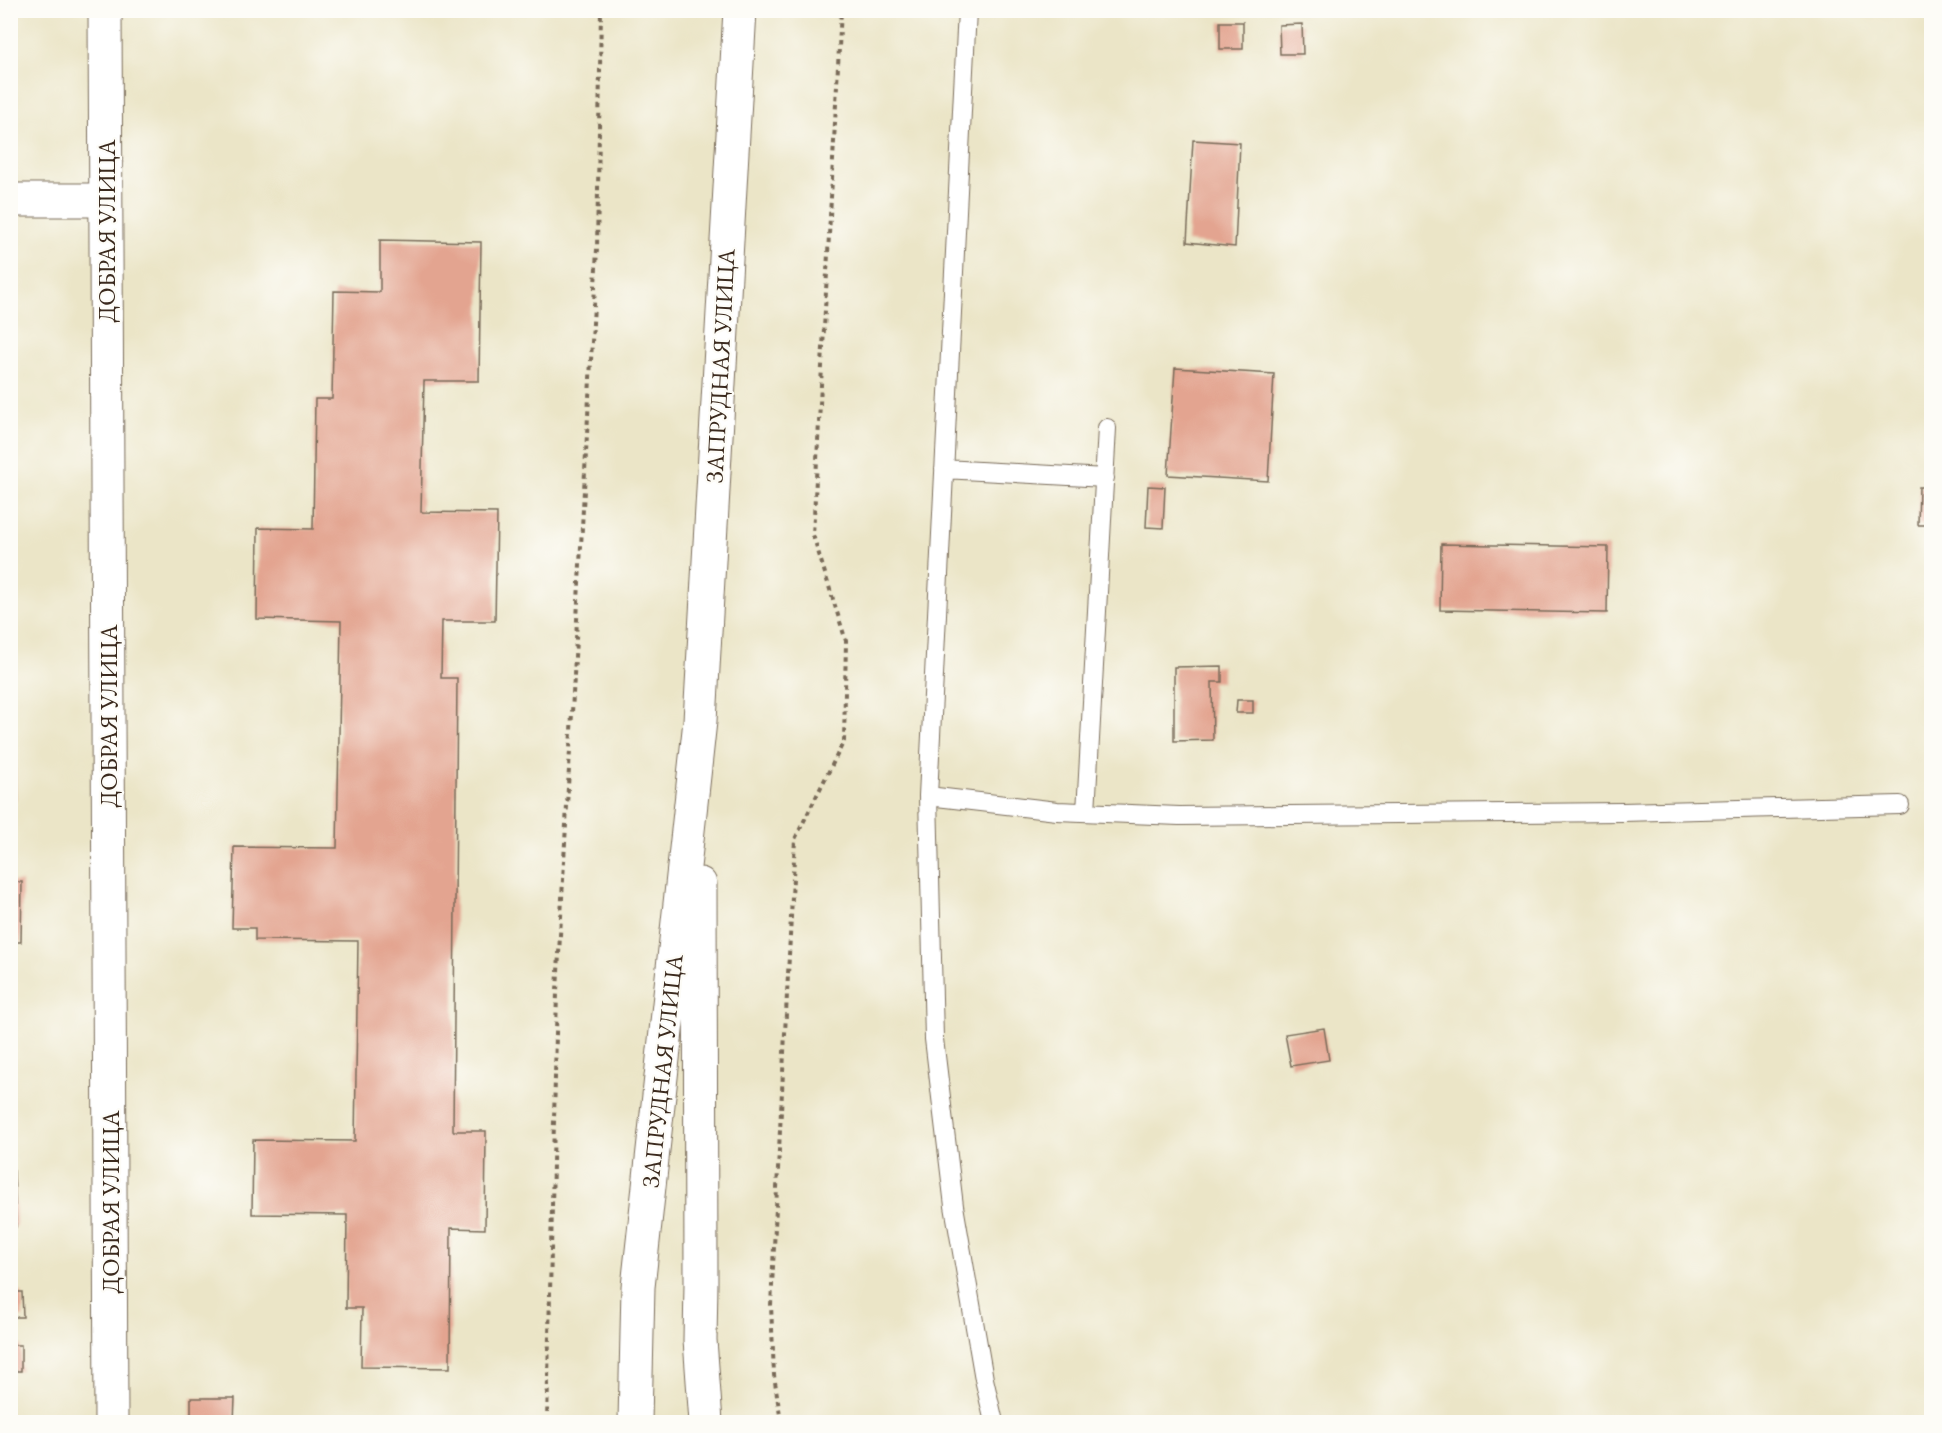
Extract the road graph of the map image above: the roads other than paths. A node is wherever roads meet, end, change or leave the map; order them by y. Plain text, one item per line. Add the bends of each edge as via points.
1 (105, 10) edge
2 (740, 10) edge
3 (967, 10) edge
4 (10, 200) edge
5 (105, 200) junction
6 (1107, 428) dead end
7 (944, 469) junction
8 (1105, 478) junction
9 (700, 721) junction
10 (928, 796) junction
11 (1900, 805) dead end
12 (1086, 812) junction
13 (111, 1422) edge
14 (635, 1422) edge
15 (706, 1422) edge
16 (994, 1422) edge

1 - 5 main road, ДОБРАЯ УЛИЦА
2 - 9 main road, ЗАПРУДНАЯ УЛИЦА
3 - 7 lane
4 - 5 main road
5 - 13 main road, ДОБРАЯ УЛИЦА
6 - 8 lane
7 - 8 lane
7 - 10 lane
8 - 12 lane
9 - 14 main road, ЗАПРУДНАЯ УЛИЦА via 638,1287
9 - 15 main road, ЗАПРУДНАЯ УЛИЦА via 700,1340
10 - 12 lane
10 - 16 lane via 934,1039 954,1206
11 - 12 lane via 1179,816

